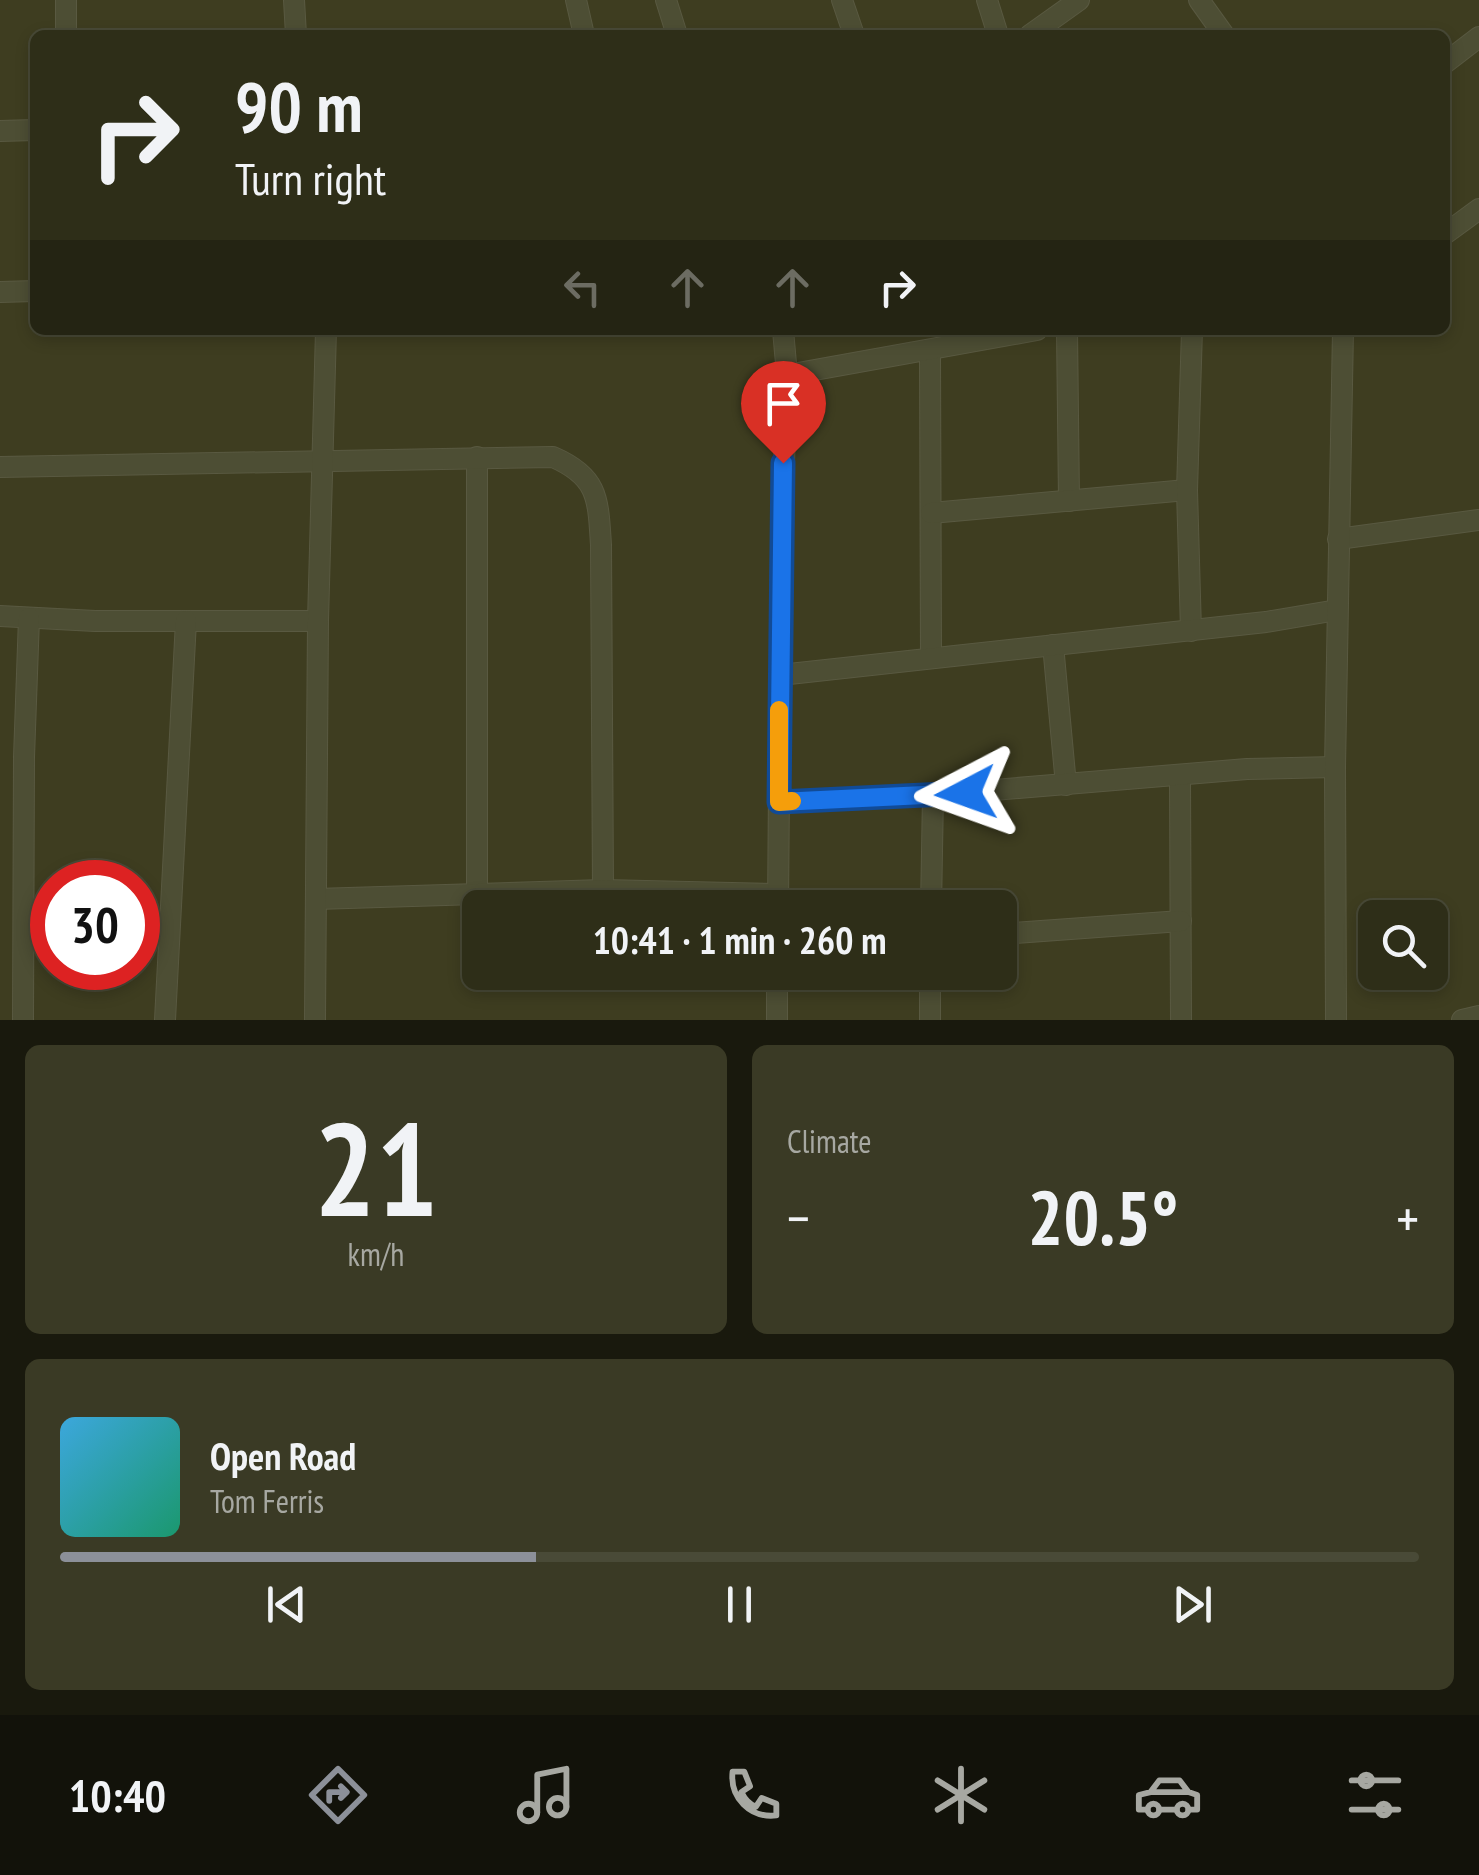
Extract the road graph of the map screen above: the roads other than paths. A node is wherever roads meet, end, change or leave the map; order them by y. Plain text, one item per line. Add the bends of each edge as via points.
1 (66, 0) edge
2 (294, 0) edge
3 (576, 0) edge
4 (666, 0) edge
5 (842, 0) edge
6 (986, 0) edge
7 (1079, 0) edge
8 (1199, 0) edge
9 (66, 30) edge
10 (296, 30) edge
11 (583, 30) edge
12 (675, 30) edge
13 (852, 30) edge
14 (996, 30) edge
15 (1037, 30) edge
16 (1220, 30) edge
17 (1479, 37) edge
18 (1450, 59) edge
19 (30, 130) edge
20 (0, 131) edge
21 (1479, 209) edge
22 (1450, 230) edge
23 (30, 291) edge
24 (0, 292) edge
25 (326, 335) edge
26 (783, 335) edge
27 (1013, 335) edge
28 (1067, 335) edge
29 (1192, 335) edge
30 (1343, 335) edge
31 (930, 352) junction
32 (787, 376) junction
33 (477, 458) junction
34 (325, 459) junction
35 (0, 467) edge
36 (1187, 490) junction
37 (1069, 501) junction
38 (931, 514) junction
39 (1479, 520) edge
40 (1338, 539) junction
41 (1336, 610) junction
42 (0, 616) edge
43 (29, 618) junction
44 (186, 621) junction
45 (318, 622) junction
46 (1190, 631) junction
47 (1053, 645) junction
48 (931, 658) junction
49 (780, 674) junction
50 (1334, 768) junction
51 (1180, 777) junction
52 (1066, 785) junction
53 (933, 796) junction
54 (779, 802) junction
55 (477, 890) edge
56 (603, 890) edge
57 (778, 890) edge
58 (931, 890) edge
59 (462, 894) edge
60 (316, 899) junction
61 (1181, 921) junction
62 (1017, 933) edge
63 (777, 990) edge
64 (930, 990) edge
65 (1479, 1016) edge
66 (23, 1020) edge
67 (165, 1020) edge
68 (315, 1020) edge
69 (777, 1020) edge
70 (930, 1020) edge
71 (1181, 1020) edge
72 (1336, 1020) edge
73 (1462, 1020) edge

1 - 9 street
2 - 10 street
3 - 11 street
4 - 12 street
5 - 13 street
6 - 14 street
7 - 15 street
8 - 16 street
17 - 18 street
19 - 20 street
21 - 22 street
23 - 24 street
25 - 34 street
26 - 32 street
27 - 31 street
28 - 37 street
29 - 36 street
30 - 40 street
31 - 32 street
31 - 38 street
32 - 49 street
33 - 34 street
33 - 55 street
33 - 56 street via 553,457 577,468 593,489 602,545
34 - 35 street
34 - 45 street
36 - 37 street
36 - 46 street
37 - 38 street
38 - 48 street
39 - 40 street
40 - 41 street
41 - 46 street
41 - 50 street
42 - 43 street
43 - 44 street
43 - 66 street
44 - 45 street
44 - 67 street
45 - 60 street
46 - 47 street
47 - 48 street
47 - 52 street
48 - 49 street
49 - 54 street
50 - 51 street
50 - 72 street
51 - 52 street
51 - 61 street
52 - 53 street
53 - 54 street
53 - 58 street
54 - 57 street
59 - 60 street
60 - 68 street
61 - 62 street
61 - 71 street
63 - 69 street
64 - 70 street
65 - 73 street

